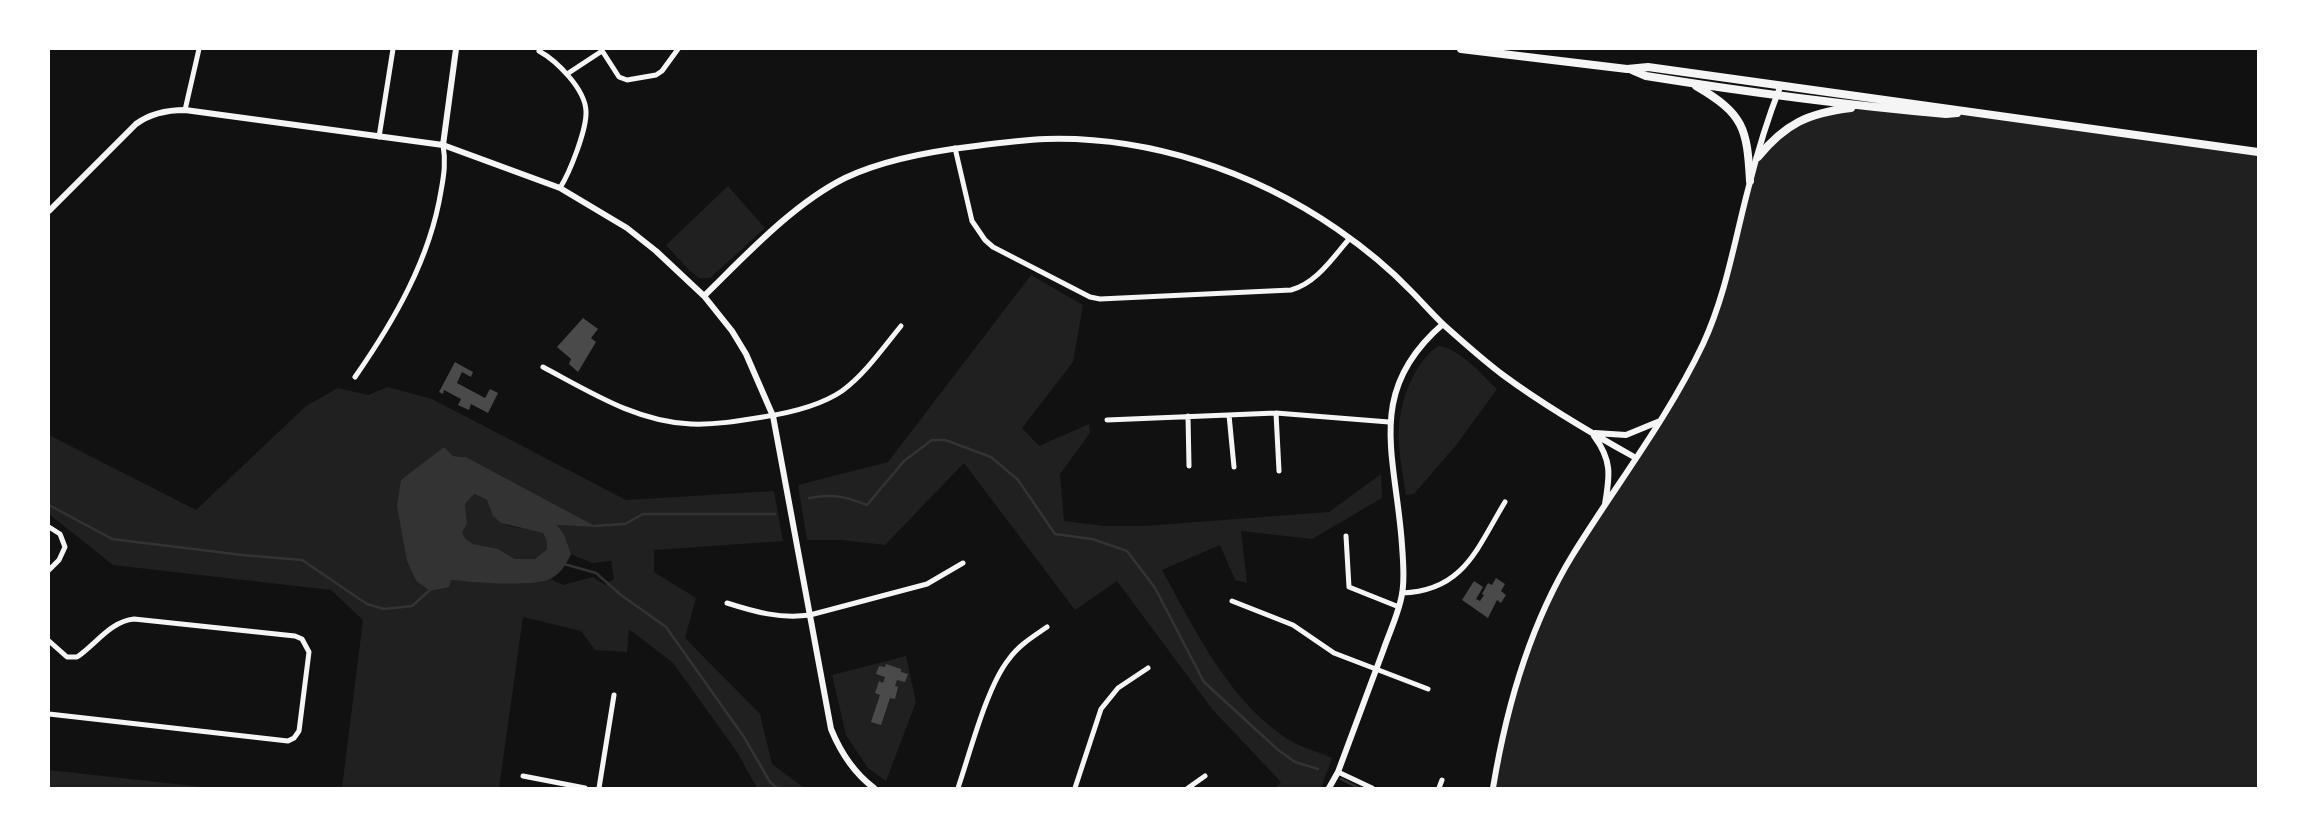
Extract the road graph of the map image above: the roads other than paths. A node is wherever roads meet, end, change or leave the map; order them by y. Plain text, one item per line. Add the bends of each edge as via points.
1 (199, 49) edge
2 (393, 49) edge
3 (456, 49) edge
4 (678, 49) edge
5 (1461, 49) edge
6 (601, 50) edge
7 (539, 51) dead end
8 (1628, 69) junction
9 (567, 74) junction
10 (1691, 83) junction
11 (1780, 87) junction
12 (1776, 96) junction
13 (1865, 107) junction
14 (185, 110) junction
15 (1964, 112) junction
16 (379, 137) junction
17 (443, 145) junction
18 (955, 148) junction
19 (2258, 152) edge
20 (1758, 157) junction
21 (1750, 181) junction
22 (560, 188) junction
23 (49, 211) edge
24 (1350, 238) junction
25 (704, 296) junction
26 (1443, 324) junction
27 (901, 326) dead end
28 (543, 367) dead end
29 (355, 377) dead end
30 (1276, 412) junction
31 (1230, 415) junction
32 (772, 416) junction
33 (1188, 416) junction
34 (1107, 420) dead end
35 (1660, 421) junction
36 (1389, 422) junction
37 (1592, 433) junction
38 (1636, 458) junction
39 (1189, 466) dead end
40 (1234, 467) dead end
41 (1280, 472) dead end
42 (1505, 502) dead end
43 (1605, 506) junction
44 (49, 527) edge
45 (1346, 536) dead end
46 (964, 563) dead end
47 (49, 570) edge
48 (1402, 593) junction
49 (1232, 601) dead end
50 (727, 603) dead end
51 (1399, 607) junction
52 (810, 615) junction
53 (1047, 627) dead end
54 (49, 641) edge
55 (1148, 668) dead end
56 (1376, 669) junction
57 (1428, 689) dead end
58 (614, 695) dead end
59 (49, 714) edge
60 (1338, 772) junction
61 (523, 776) dead end
62 (1205, 776) dead end
63 (1442, 780) dead end
64 (871, 787) edge
65 (585, 788) edge
66 (599, 788) edge
67 (958, 788) edge
68 (1074, 788) edge
69 (1188, 788) edge
70 (1329, 788) edge
71 (1372, 788) edge
72 (1439, 788) edge
73 (1493, 788) edge

1 - 14 street
2 - 16 street
3 - 17 street
4 - 6 street via 659,73 627,80 620,76
5 - 8 main road
6 - 9 street
7 - 9 street via 553,59
8 - 10 main road via 1646,76
8 - 11 main road via 1648,68
9 - 22 street via 586,111 572,163
10 - 12 main road
10 - 21 main road via 1718,100 1741,125 1746,135
11 - 12 street
11 - 15 main road via 1946,107
12 - 13 main road
12 - 20 street
13 - 15 main road via 1946,114
13 - 20 main road via 1826,111 1797,122 1781,132
14 - 16 street
14 - 23 street via 161,112 136,124
15 - 19 main road
16 - 17 street
17 - 22 street
17 - 29 street via 445,161 438,207 424,253 386,329
18 - 24 street via 1047,139 1132,145 1235,174 1301,206
18 - 24 street via 972,222 985,240 1090,297 1291,290 1309,283
18 - 25 street via 891,162 845,178 796,211
20 - 21 street
21 - 35 street via 1717,311
22 - 25 street via 627,228
24 - 26 street via 1396,276
25 - 32 street via 746,354
26 - 36 street via 1426,338 1405,367 1397,385
26 - 37 street via 1504,376
27 - 32 street via 843,390 814,404
28 - 32 street via 625,409 658,420 708,424
30 - 31 street
30 - 36 street
30 - 41 street
31 - 33 street
31 - 40 street
32 - 52 street
33 - 34 street
33 - 39 street
35 - 37 street via 1626,435
35 - 38 street
36 - 48 street via 1400,521
37 - 38 street
37 - 43 street via 1603,448 1610,470
38 - 43 street
42 - 48 street via 1465,568 1453,579 1425,591
43 - 73 street via 1571,558 1531,642 1512,704
44 - 47 street via 60,534 65,547
45 - 51 street via 1349,587
46 - 52 street via 927,584
48 - 51 street
49 - 56 street via 1293,625 1325,648
50 - 52 street via 777,616
51 - 56 street
52 - 64 street via 831,729 838,746
53 - 67 street via 1008,659 998,677
54 - 59 street via 67,657 77,657 114,627 134,619 295,636 302,639 309,652 299,731 288,741
55 - 68 street via 1118,688 1101,709
56 - 57 street
56 - 60 street
58 - 66 street
60 - 70 street
60 - 71 street
61 - 65 street
62 - 69 street
63 - 72 street

